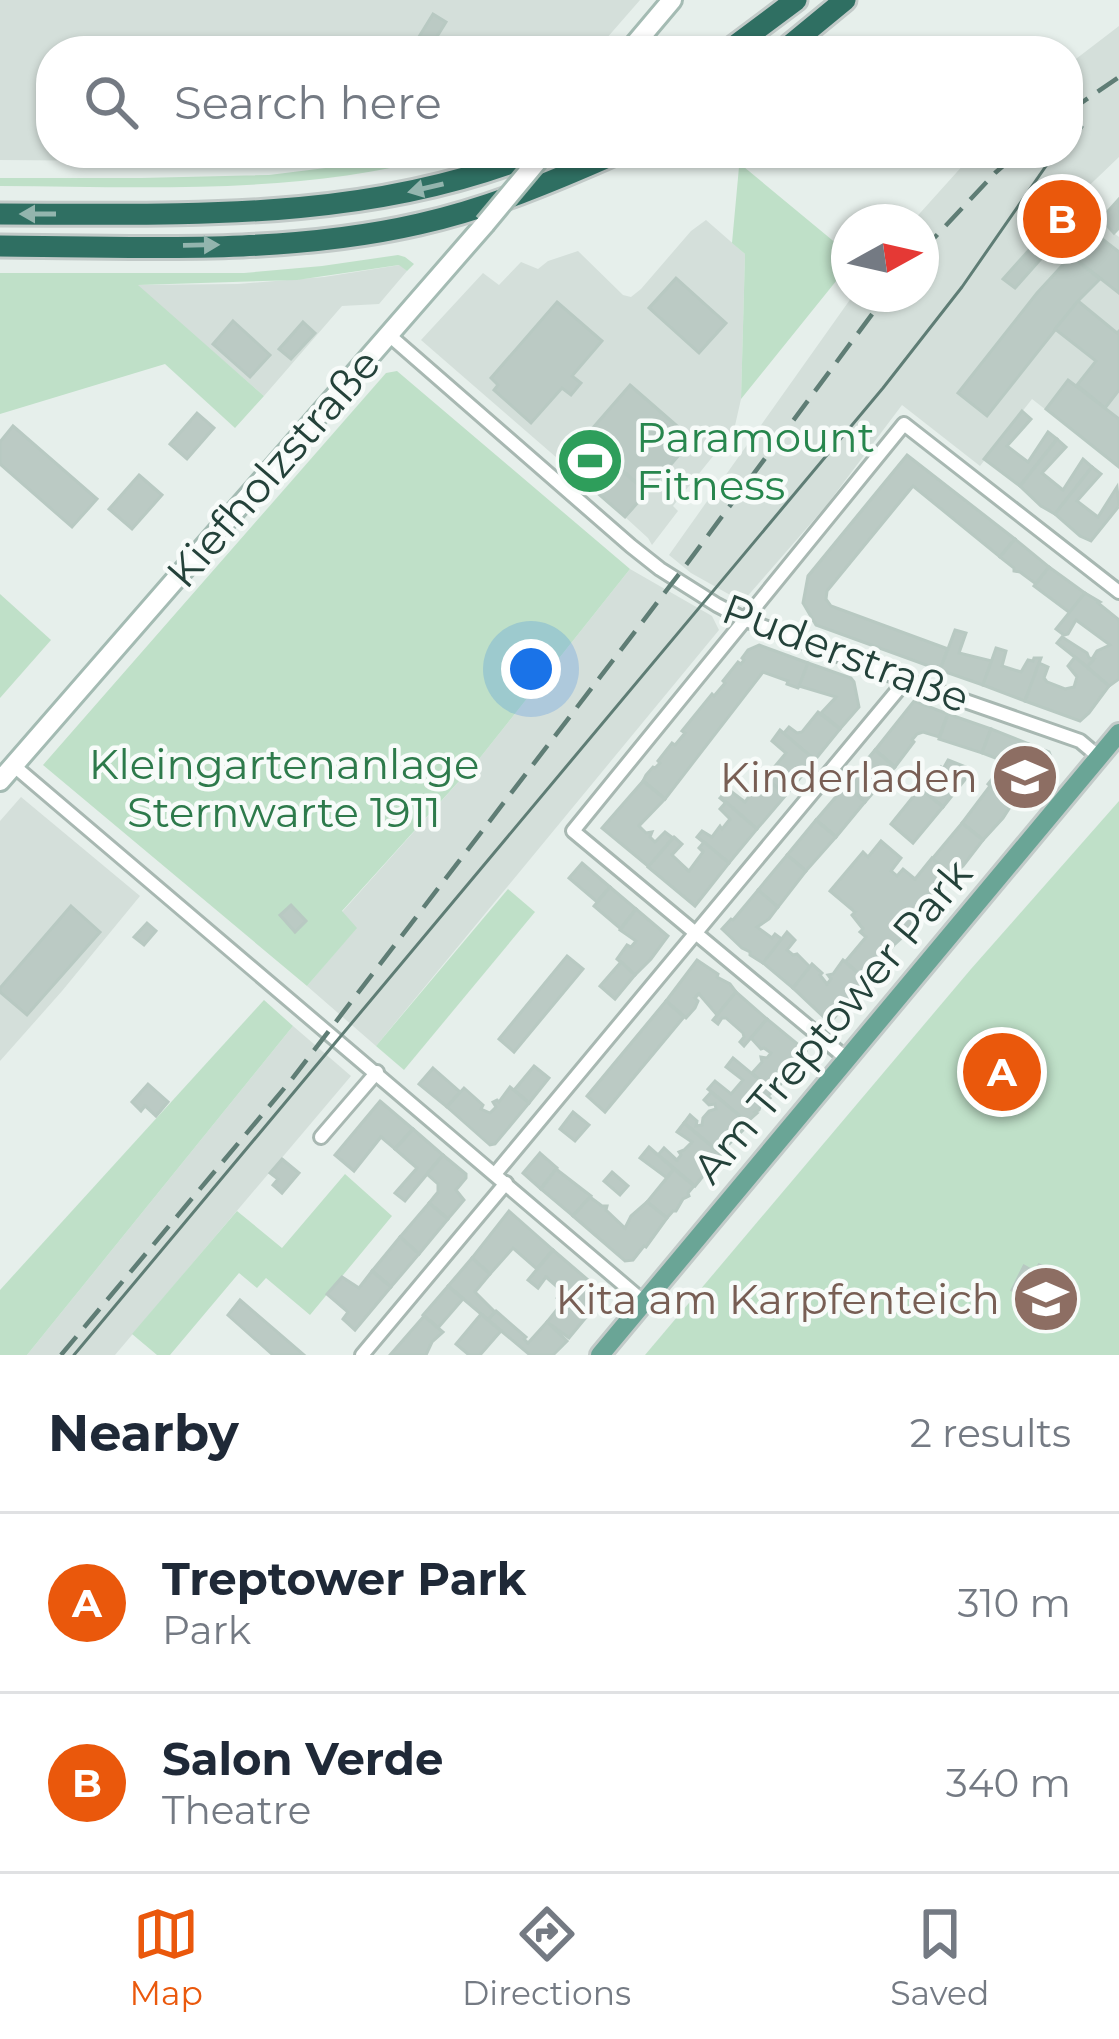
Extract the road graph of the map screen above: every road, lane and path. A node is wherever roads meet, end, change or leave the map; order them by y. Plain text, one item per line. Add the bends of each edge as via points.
1 (672, 0) edge
2 (796, 0) edge
3 (845, 0) edge
4 (642, 36) edge
5 (748, 36) edge
6 (801, 36) edge
7 (500, 168) edge
8 (529, 168) edge
9 (578, 168) edge
10 (0, 214) edge
11 (0, 246) edge
12 (389, 335) junction
13 (1119, 592) edge
14 (746, 620) junction
15 (902, 679) junction
16 (1119, 733) edge
17 (1099, 757) junction
18 (7, 773) edge
19 (696, 934) junction
20 (847, 1059) junction
21 (377, 1072) junction
22 (321, 1137) dead end
23 (501, 1179) junction
24 (644, 1302) junction
25 (362, 1355) edge
26 (600, 1355) edge

1 - 4 street
2 - 5 highway
3 - 6 highway
7 -> 10 highway via 310,208
8 - 12 street, Kiefholzstraße, bridge
11 -> 9 highway via 242,245 386,231 446,218
12 - 14 street, Puderstraße via 660,569
12 - 18 street, Kiefholzstraße
13 - 14 street via 904,424
14 - 15 street, Puderstraße
14 - 19 street via 573,831
15 - 17 street, Puderstraße via 1080,741
15 - 19 street
16 - 17 main road, Am Treptower Park
17 - 20 main road, Am Treptower Park
18 - 21 street
19 - 20 street
19 - 23 street via 573,1077
20 - 24 main road, Am Treptower Park
21 - 22 street
21 - 23 street
23 - 24 street
23 - 25 street
24 - 26 main road, Am Treptower Park

